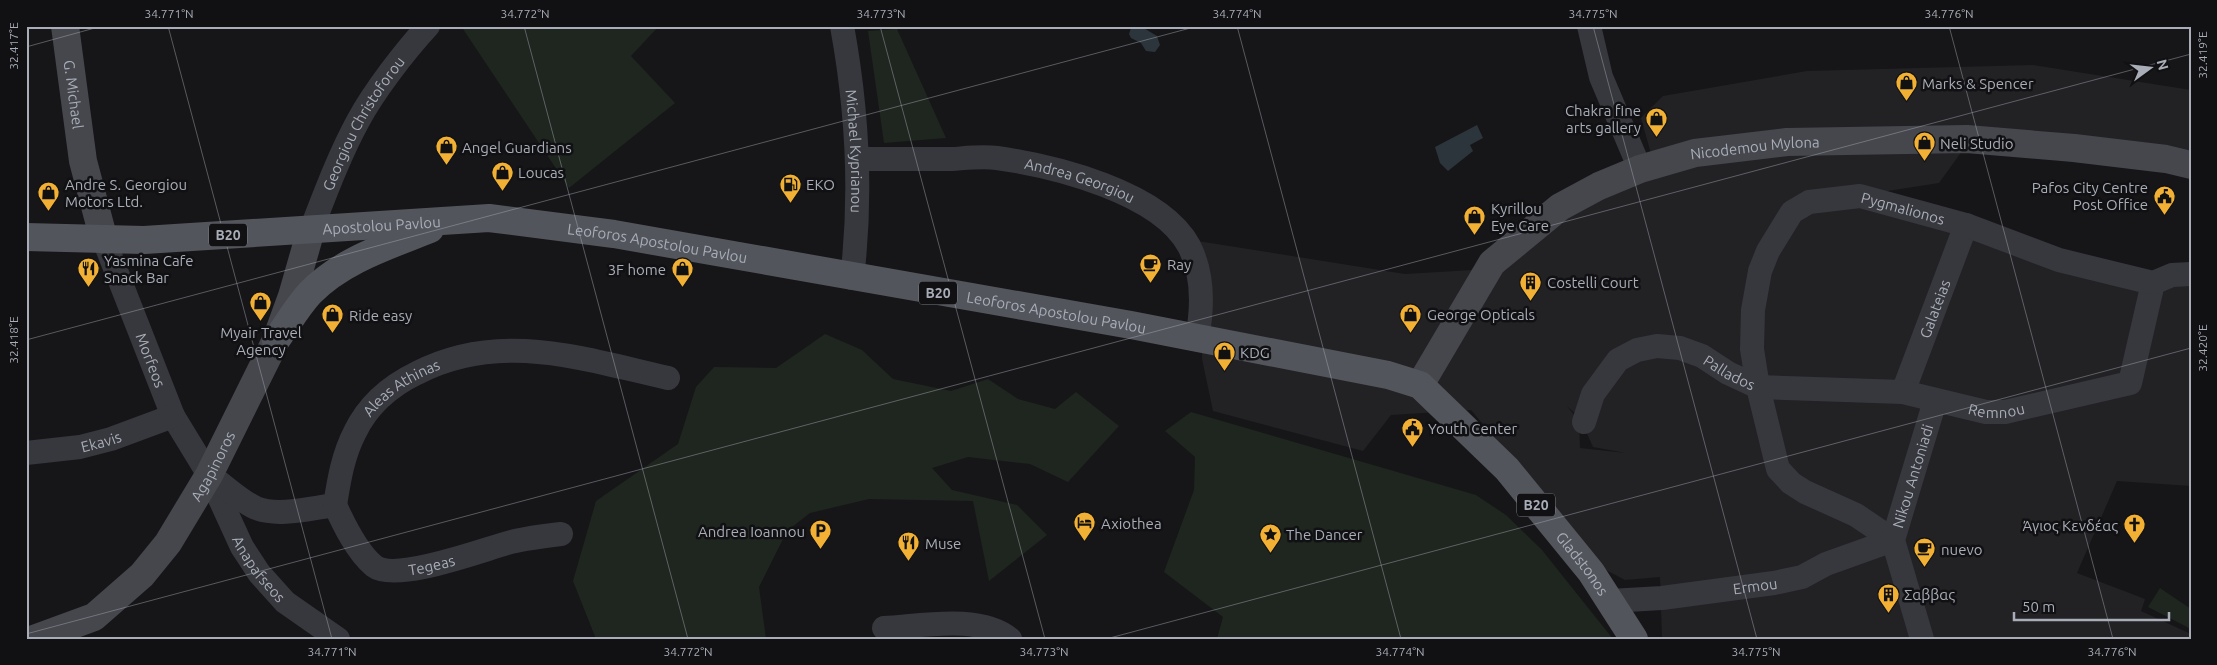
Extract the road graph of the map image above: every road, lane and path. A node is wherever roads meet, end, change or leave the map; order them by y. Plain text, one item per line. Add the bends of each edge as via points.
1 (66, 26) edge
2 (428, 26) edge
3 (842, 26) edge
4 (1589, 26) edge
5 (857, 160) junction
6 (2191, 165) edge
7 (1640, 169) junction
8 (452, 219) junction
9 (1966, 225) junction
10 (311, 230) junction
11 (26, 236) edge
12 (92, 239) junction
13 (2191, 274) edge
14 (852, 278) junction
15 (2153, 283) junction
16 (1197, 338) junction
17 (276, 340) junction
18 (668, 378) dead end
19 (1420, 386) junction
20 (1758, 387) junction
21 (1903, 392) junction
22 (1936, 401) junction
23 (173, 416) junction
24 (1584, 422) dead end
25 (26, 453) edge
26 (209, 475) junction
27 (335, 505) junction
28 (561, 534) dead end
29 (1893, 540) junction
30 (1610, 601) junction
31 (884, 628) dead end
32 (34, 639) edge
33 (338, 639) edge
34 (1010, 639) edge
35 (1634, 639) edge
36 (1922, 639) edge

1 - 12 main road, G. Michael
2 - 10 street, Georgiou Christoforou via 410,45 358,120
3 - 5 street, Michael Kyprianou
4 - 7 street via 1601,77
5 - 14 street, Michael Kyprianou
5 - 16 street, Andrea Georgiou via 996,158 1074,173 1160,212 1188,245 1198,272 1203,294
6 - 7 main road, Nicodemou Mylona via 2074,148 1968,139 1881,139 1787,142 1725,149 1695,153
7 - 19 main road, Nicodemou Mylona via 1560,206 1492,263
8 - 10 main road, Apostolou Pavlou / B20
8 - 14 main road, Leoforos Apostolou Pavlou / B20 via 489,218 565,226
8 - 17 main road via 348,263 326,278 309,295
9 - 15 street, Pygmalionos via 2059,260
9 - 20 street, Pygmalionos via 1860,196 1809,202 1792,212 1780,228 1760,272 1753,310 1752,349
9 - 21 street, Galateias
10 - 12 main road, B20 via 144,240
10 - 17 main road, Agapinoros
11 - 12 main road, B20
12 - 23 street, Morfeos
13 - 15 street
14 - 16 main road, Leoforos Apostolou Pavlou / B20
15 - 22 street, Remnou via 2130,383 2005,412 1986,412
16 - 19 main road, Leoforos Apostolou Pavlou / B20 via 1388,375
17 - 26 main road, Agapinoros
18 - 27 street, Aleas Athinas via 558,353 522,349 470,353 431,365 401,380 377,399 355,431 343,463
19 - 30 main road, Gladstonos / B20 via 1507,470 1591,572
20 - 21 street, Remnou
20 - 24 street, Pallados via 1702,356 1680,348 1657,346 1636,350 1618,360 1603,377 1592,394
20 - 29 street, Pallados via 1778,469 1805,492 1856,515
21 - 22 street, Remnou
22 - 29 street, Nikou Antoniadi
23 - 25 street, Ekavis via 80,448
23 - 26 street, Morfeos
26 - 27 street via 255,508 277,511
26 - 32 main road, Agapinoros via 168,544 127,589 94,617
26 - 33 street, Anapafseos via 242,547 259,573 285,602
27 - 28 street, Tegeas via 353,539 375,566 389,571 420,568 514,541
29 - 30 street, Ermou via 1826,564 1802,577 1662,598
29 - 36 street, Nikou Antoniadi
30 - 35 main road, Gladstonos / B20
31 - 34 street via 961,623 986,626

